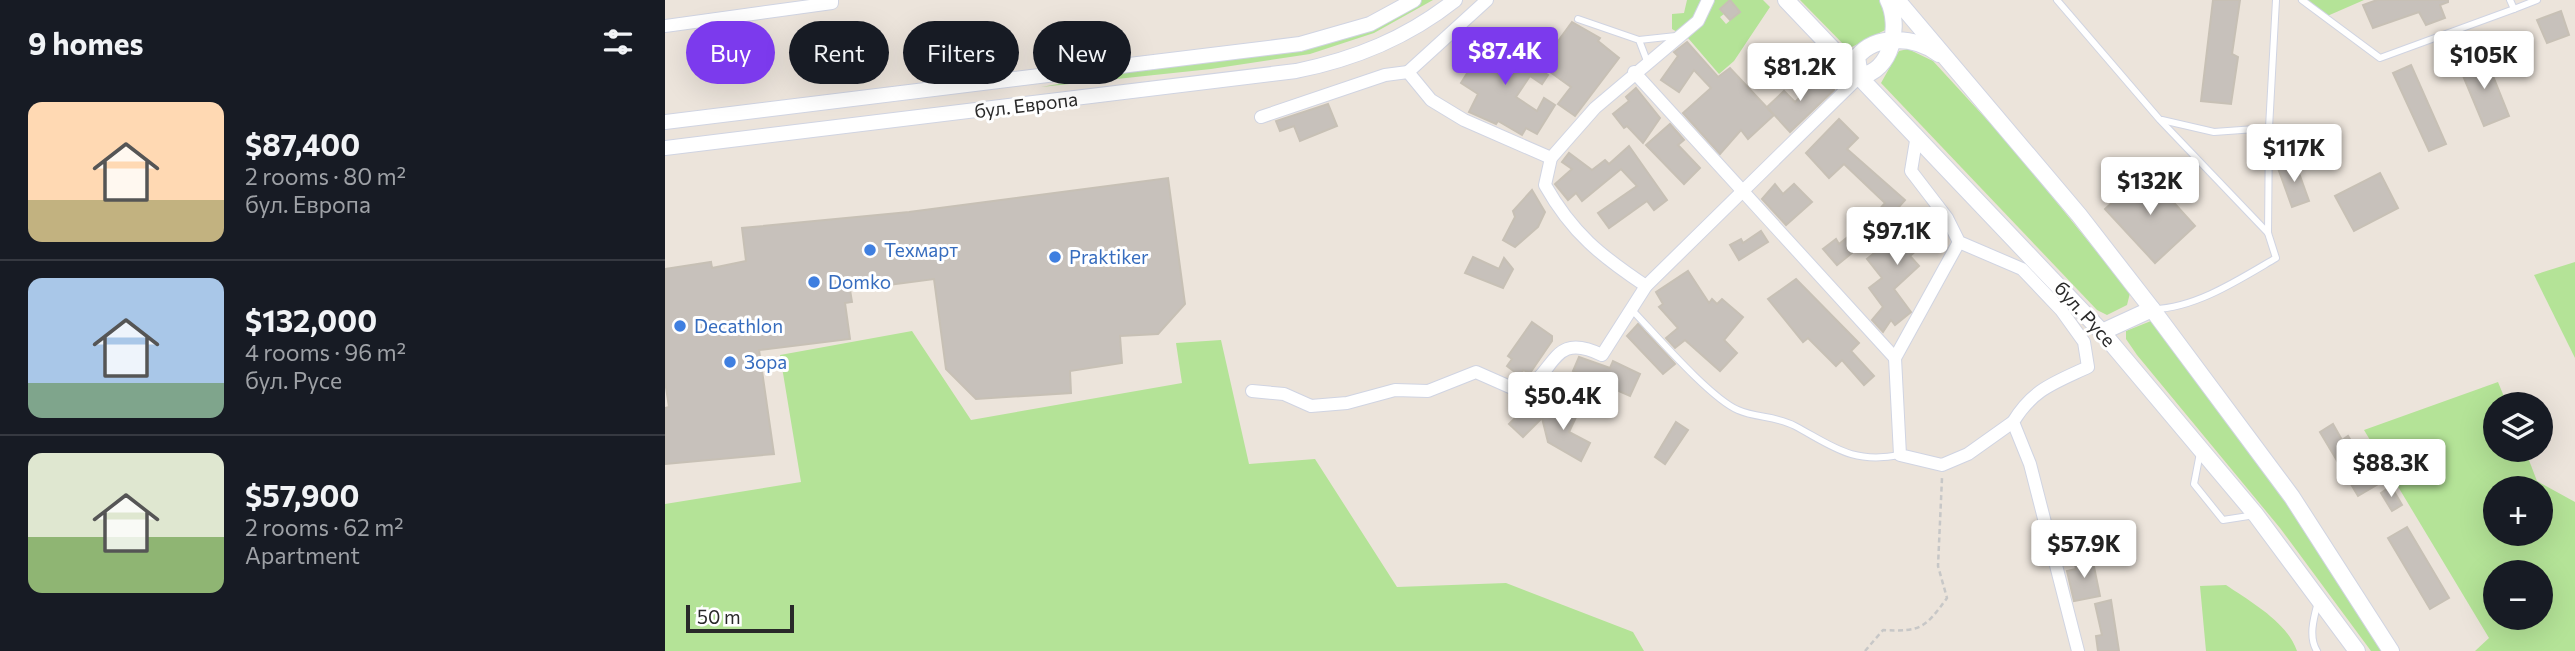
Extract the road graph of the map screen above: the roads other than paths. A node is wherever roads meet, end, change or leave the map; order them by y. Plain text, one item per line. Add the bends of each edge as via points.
1 (1414, 0) edge
2 (1455, 0) edge
3 (1486, 0) edge
4 (1708, 0) edge
5 (1786, 0) edge
6 (1888, 0) edge
7 (1897, 0) edge
8 (2057, 0) edge
9 (2276, 0) edge
10 (2302, 0) edge
11 (2510, 0) edge
12 (2537, 0) edge
13 (832, 1) edge
14 (2514, 9) junction
15 (1578, 19) dead end
16 (665, 26) edge
17 (1678, 36) junction
18 (1892, 39) junction
19 (1639, 40) junction
20 (1647, 61) junction
21 (1408, 72) junction
22 (1635, 72) junction
23 (1860, 76) junction
24 (1967, 79) junction
25 (1261, 117) dead end
26 (2160, 120) junction
27 (665, 121) edge
28 (2269, 128) junction
29 (1917, 135) junction
30 (665, 148) edge
31 (1552, 158) junction
32 (1743, 193) junction
33 (2268, 233) junction
34 (1959, 242) junction
35 (1646, 286) junction
36 (2152, 309) junction
37 (1632, 310) junction
38 (2102, 332) junction
39 (1895, 358) junction
40 (1252, 391) dead end
41 (2013, 422) junction
42 (2202, 447) junction
43 (1900, 455) junction
44 (2256, 515) junction
45 (2319, 598) junction
46 (2078, 651) edge
47 (2317, 651) edge
48 (2357, 651) edge
49 (2392, 651) edge

1 - 27 street, бул. Европа via 1370,24 1300,44
2 - 30 street, бул. Европа via 1391,41 1296,71
3 - 21 street
4 - 17 street via 1698,20
5 - 23 main road, бул. Русе
6 - 18 main road via 1893,14
7 - 24 main road
8 - 26 lane
9 - 28 lane
10 - 14 lane via 2380,58
11 - 14 lane
12 - 14 lane
13 - 16 street
15 - 19 lane
17 - 19 lane
17 - 20 street
18 - 23 main road via 1877,69
18 - 23 main road via 1860,54 1856,61
18 - 24 main road via 1931,49
19 - 20 lane
20 - 22 street
21 - 25 street via 1384,75
21 - 31 street via 1431,100
22 - 31 street via 1595,108
22 - 32 street
23 - 29 main road, бул. Русе
23 - 32 street
24 - 36 main road
26 - 28 lane via 2214,132
26 - 33 lane
28 - 33 lane
29 - 34 street via 1911,171 1947,218
29 - 38 main road, бул. Русе
31 - 35 street via 1545,185 1562,216 1584,242
32 - 35 street
32 - 39 street
33 - 36 lane via 2276,258 2233,283 2172,308
34 - 39 street
34 - 41 street via 2022,270 2084,342 2088,367 2038,390
35 - 37 street
36 - 38 main road
36 - 49 main road via 2292,497
37 - 40 street via 1602,355 1584,346 1567,349 1553,358 1529,387 1519,391 1476,372 1428,391 1395,390 1347,403 1311,406 1284,394
37 - 43 lane via 1736,409 1794,425 1850,456 1877,459
38 - 42 main road, бул. Русе
39 - 43 street
41 - 43 street via 1968,454 1942,465
41 - 46 street via 2030,464
42 - 44 main road, бул. Русе
42 - 44 lane via 2194,484 2223,520
44 - 45 main road, бул. Русе
45 - 47 lane via 2313,622
45 - 48 main road, бул. Русе

